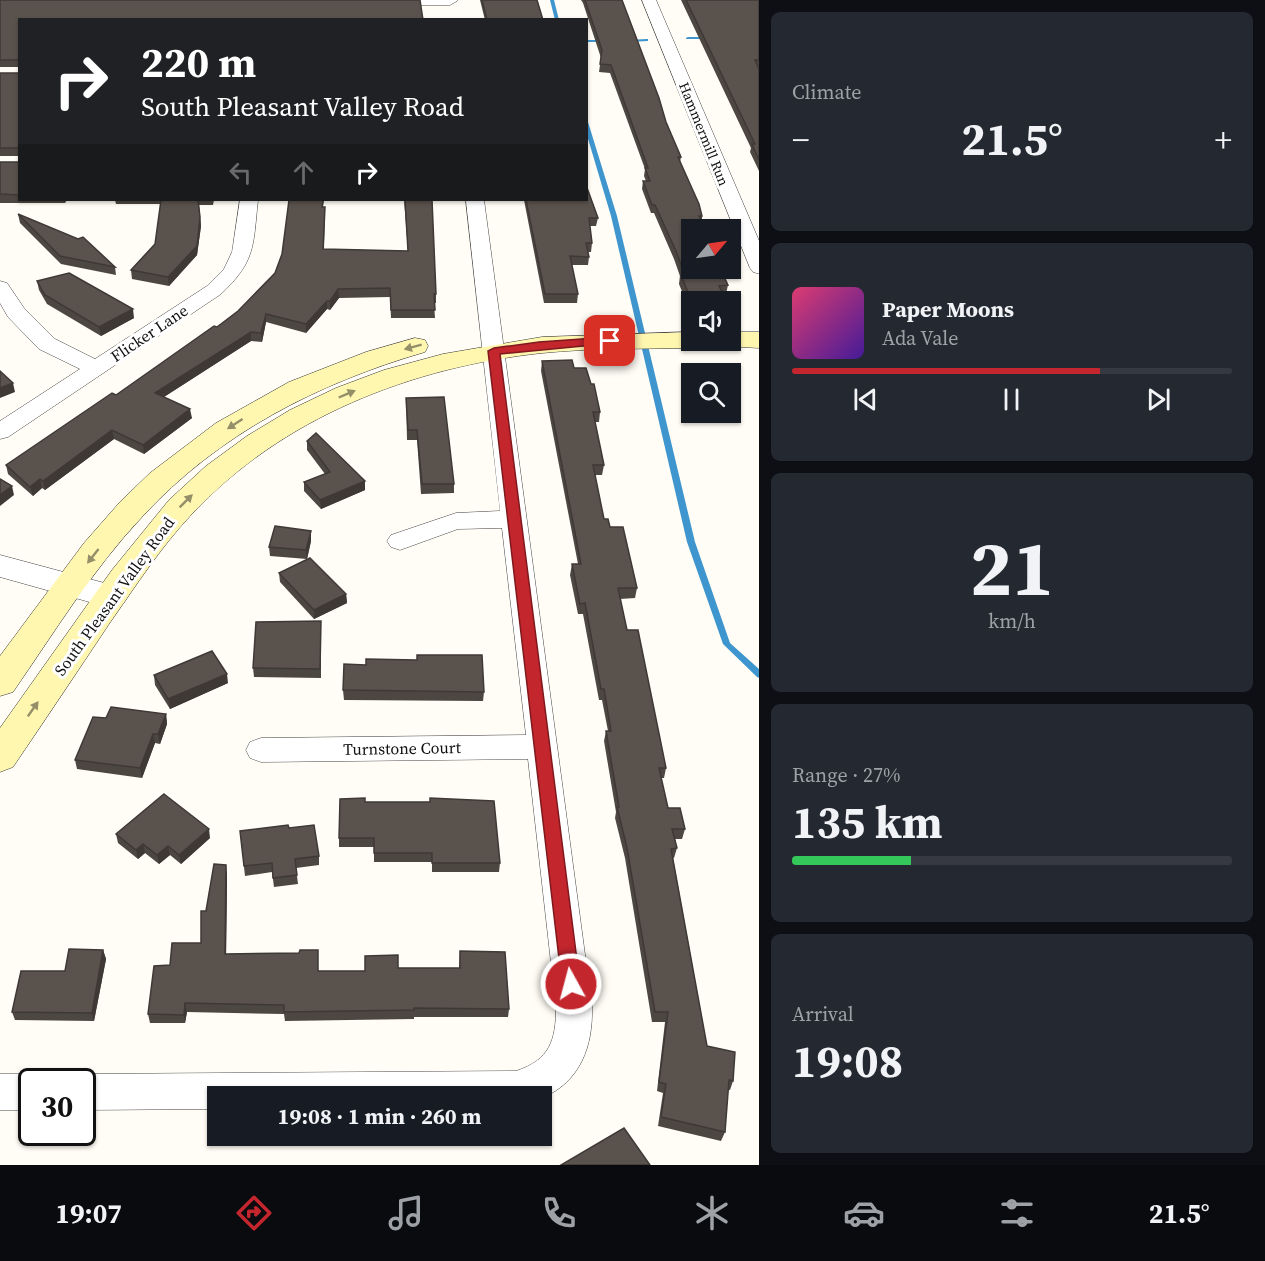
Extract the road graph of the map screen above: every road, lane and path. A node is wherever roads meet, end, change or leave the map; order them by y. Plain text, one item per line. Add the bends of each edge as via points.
1 (450, 0) edge
2 (649, 0) edge
3 (365, 1) edge
4 (453, 18) edge
5 (249, 201) edge
6 (475, 201) edge
7 (754, 242) edge
8 (759, 268) edge
9 (0, 287) edge
10 (741, 320) edge
11 (759, 320) edge
12 (680, 330) edge
13 (759, 339) edge
14 (741, 340) edge
15 (492, 341) junction
16 (96, 368) junction
17 (0, 432) edge
18 (514, 519) junction
19 (400, 541) dead end
20 (0, 566) edge
21 (71, 585) junction
22 (111, 596) junction
23 (0, 683) edge
24 (542, 747) junction
25 (261, 750) dead end
26 (0, 757) edge
27 (0, 1092) edge
28 (18, 1092) edge
29 (96, 1092) edge

1 - 3 street
1 - 4 street
2 - 7 street, Hammermill Run
5 - 16 street, Flicker Lane via 242,252 233,272 214,290
6 - 15 street
7 - 8 street, Hammermill Run
9 - 16 street via 16,312 47,344
10 - 11 main road
12 - 15 main road, South Pleasant Valley Road via 618,330 539,345
13 - 14 main road
15 - 18 street
15 -> 21 main road, South Pleasant Valley Road via 435,341 360,363 293,391 251,414 188,457 147,493
22 -> 15 main road, South Pleasant Valley Road via 182,505 257,443 306,414 372,384
16 - 17 street, Flicker Lane
18 - 19 street via 456,521
18 - 24 street
20 - 21 street
21 - 22 street
21 - 23 main road, South Pleasant Valley Road
26 -> 22 main road, South Pleasant Valley Road
24 - 25 street, Turnstone Court
24 - 29 street via 576,1026 567,1056 544,1079 500,1090
27 - 28 street

